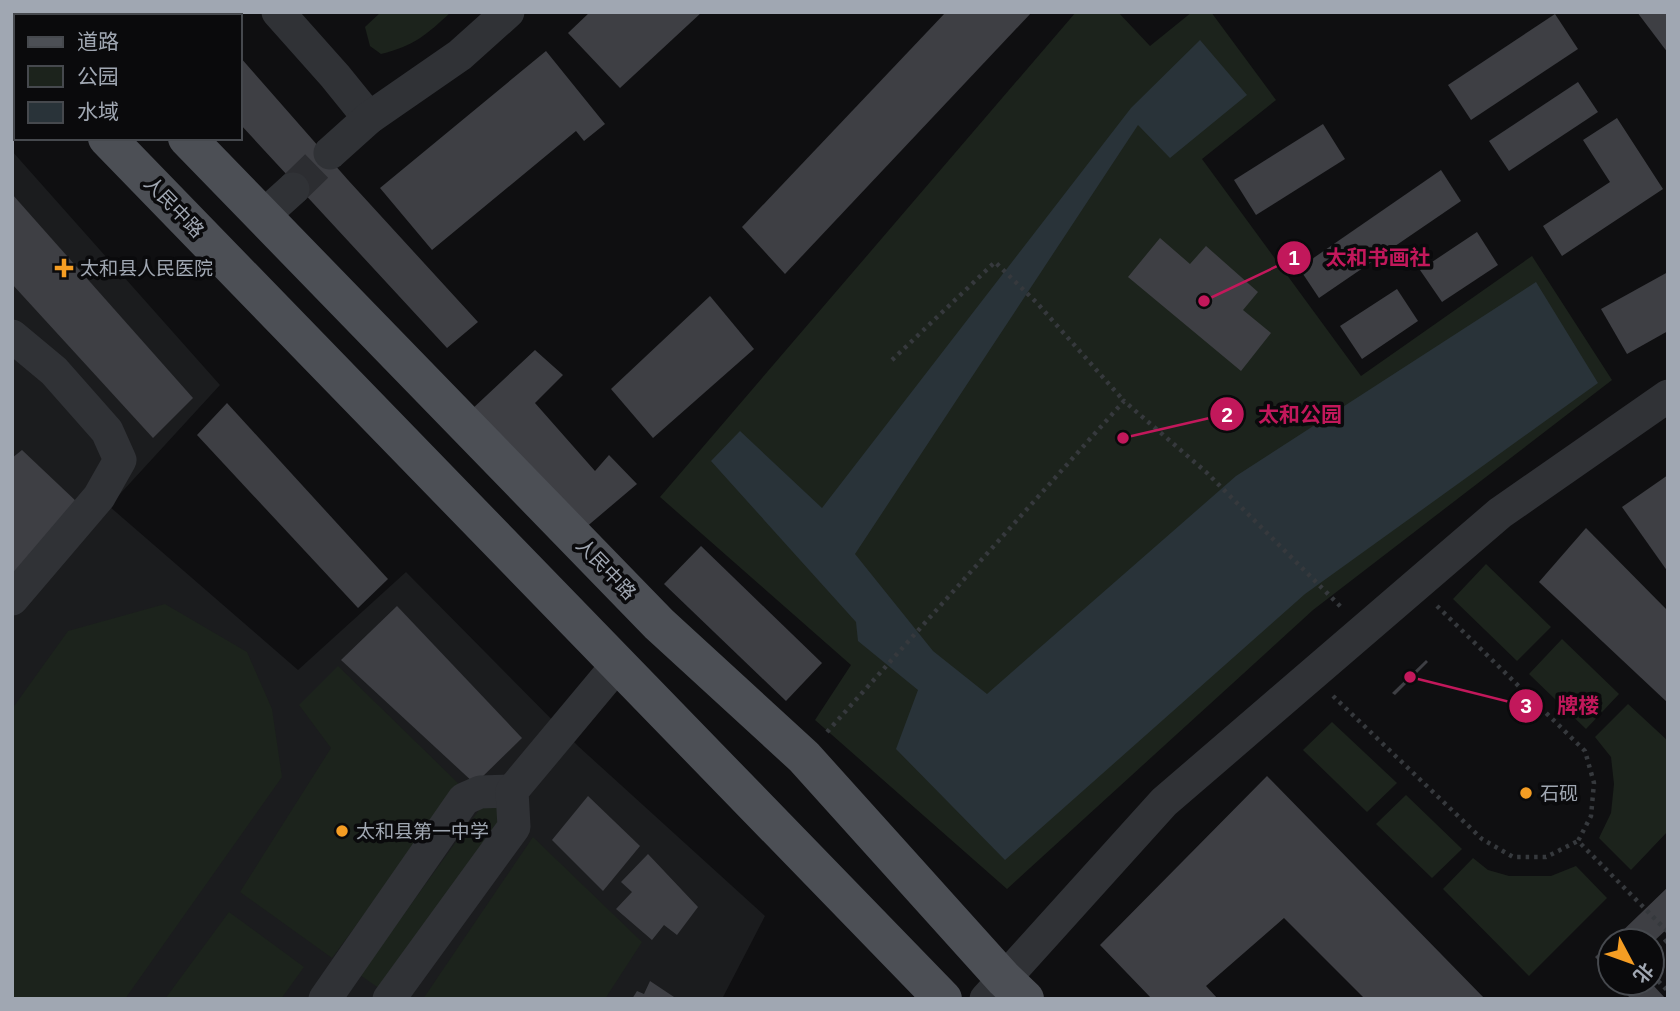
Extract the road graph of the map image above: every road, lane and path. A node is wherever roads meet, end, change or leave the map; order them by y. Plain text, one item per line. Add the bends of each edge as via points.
1 (278, 12) edge
2 (508, 12) edge
3 (369, 118) junction
4 (109, 140) edge
5 (189, 140) edge
6 (330, 153) tunnel mouth
7 (293, 189) tunnel mouth
8 (263, 216) junction
9 (12, 336) edge
10 (892, 360) dead end
11 (1668, 396) edge
12 (1124, 401) junction
13 (1417, 585) junction
14 (12, 599) edge
15 (1335, 601) dead end
16 (618, 664) junction
17 (1312, 676) junction
18 (874, 681) dead end
19 (512, 791) junction
20 (1578, 841) junction
21 (1668, 932) edge
22 (1005, 992) edge
23 (324, 999) edge
24 (389, 999) edge
25 (943, 999) edge

1 - 3 street
2 - 3 street via 460,55
3 - 6 street
4 - 16 main road, 人民中路
5 - 8 main road, 人民中路
7 - 8 street
8 - 22 main road, 人民中路 via 659,624 804,757
9 - 14 street via 54,371 107,431 120,460 99,497
10 - 12 path via 995,262
11 - 13 street via 1500,513
12 - 15 path via 1206,472
12 - 18 path
13 - 17 street
13 - 20 path via 1585,751 1594,783 1591,816
16 - 19 street
16 - 25 main road, 人民中路
17 - 20 path via 1482,839 1513,857 1546,857
17 - 22 street via 1164,802
19 - 23 street via 480,792 464,799
19 - 24 street via 514,827
20 - 21 path

